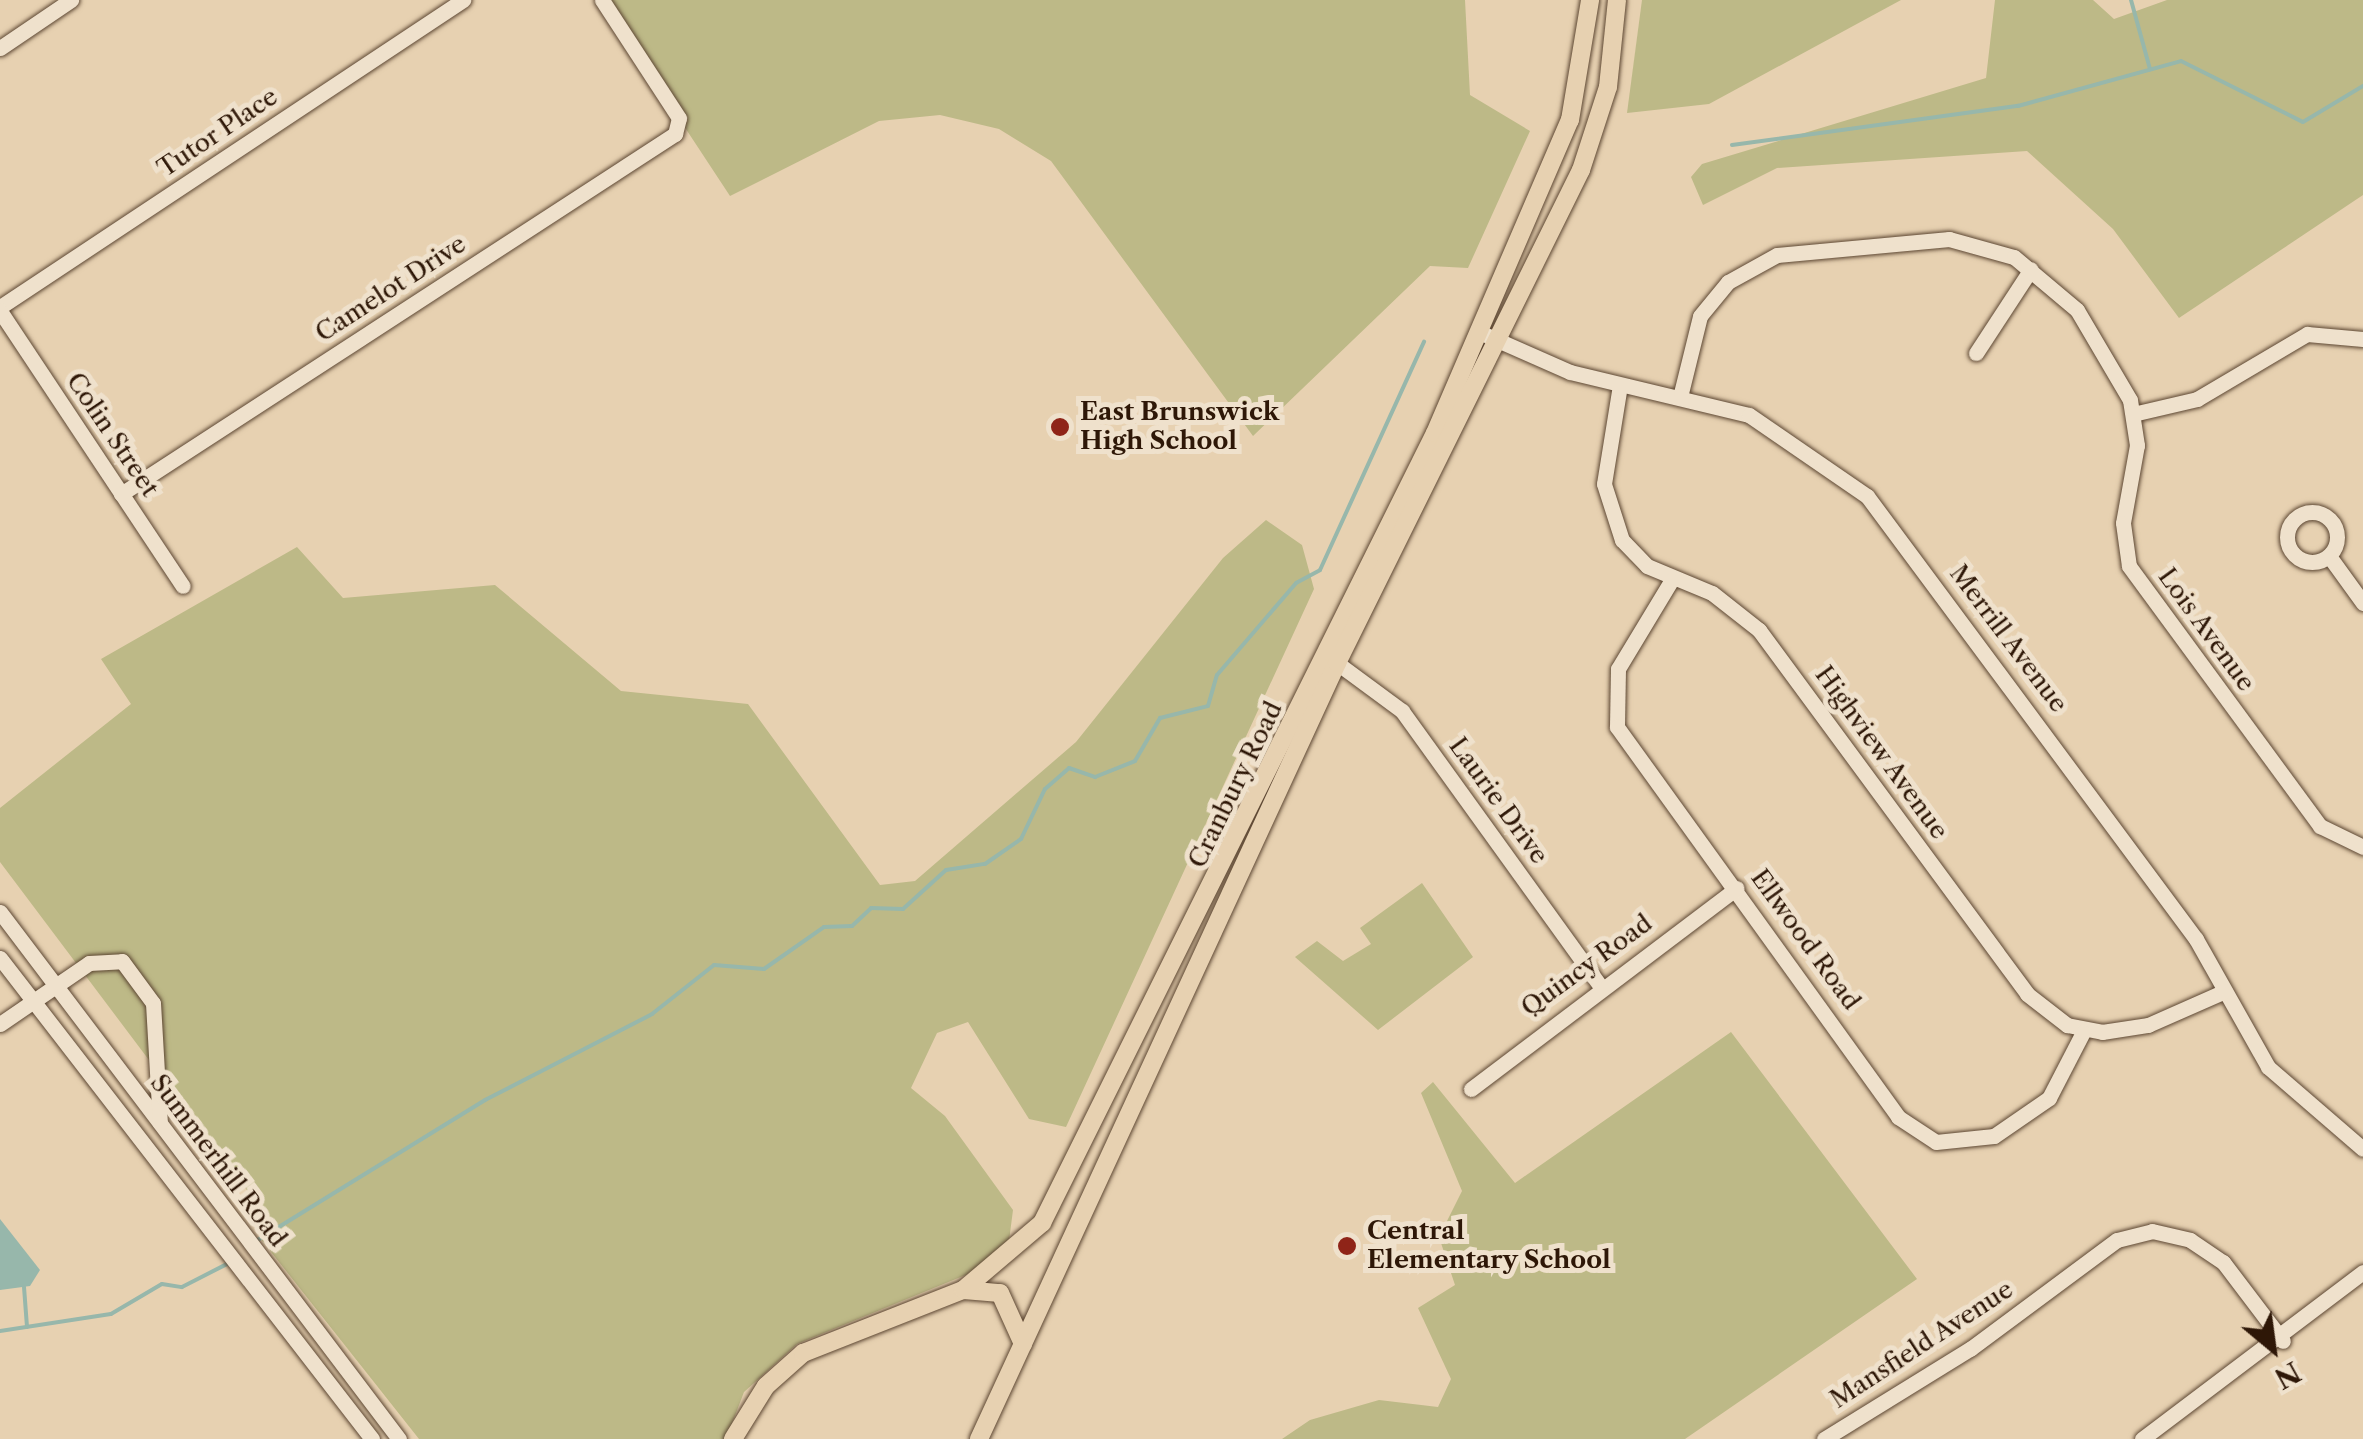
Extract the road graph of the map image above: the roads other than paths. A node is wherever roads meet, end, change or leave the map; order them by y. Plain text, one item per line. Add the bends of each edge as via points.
1 (71, 0) edge
2 (463, 0) edge
3 (602, 0) edge
4 (1590, 0) edge
5 (1618, 0) edge
6 (0, 48) edge
7 (2031, 269) junction
8 (0, 309) edge
9 (1479, 332) junction
10 (2363, 338) edge
11 (1499, 340) junction
12 (1976, 353) dead end
13 (1620, 384) junction
14 (1682, 393) junction
15 (2134, 414) junction
16 (121, 494) junction
17 (2329, 556) dead end
18 (1671, 581) junction
19 (183, 586) dead end
20 (2363, 604) edge
21 (1338, 663) junction
22 (2363, 847) edge
23 (1737, 888) junction
24 (0, 912) edge
25 (0, 958) edge
26 (55, 986) junction
27 (1600, 986) junction
28 (2225, 991) junction
29 (33, 1002) junction
30 (0, 1024) edge
31 (2084, 1032) junction
32 (1471, 1089) dead end
33 (160, 1127) junction
34 (2362, 1145) edge
35 (2363, 1272) edge
36 (963, 1290) junction
37 (2284, 1341) junction
38 (1024, 1344) junction
39 (372, 1439) edge
40 (399, 1439) edge
41 (733, 1439) edge
42 (979, 1439) edge
43 (1824, 1439) edge
44 (2142, 1439) edge

1 - 6 street
2 - 8 street, Tutor Place
3 - 16 street, Camelot Drive via 679,118 675,134
4 - 9 main road, Cranbury Road via 1570,120
5 - 11 main road, Cranbury Road via 1608,87 1581,170
7 - 12 street
7 - 14 street via 1994,246 1948,239 1776,255 1728,282 1700,316
7 - 15 street via 2076,310
8 - 16 street, Colin Street
9 - 11 street, Merrill Avenue
9 - 36 main road, Cranbury Road via 1167,984 1042,1223
10 - 15 street via 2307,334 2197,399
11 - 13 street, Merrill Avenue
11 - 21 main road, Cranbury Road
13 - 14 street, Merrill Avenue
13 - 18 street, Highview Avenue via 1606,501 1633,555
14 - 28 street, Merrill Avenue via 1804,445 1885,516
15 - 22 street, Lois Avenue via 2123,524 2129,566 2320,826
16 - 19 street, Colin Street
17 - 20 street
18 - 23 street, Ellwood Road via 1618,669 1613,714
18 - 31 street, Highview Avenue via 1712,593 1758,630 2027,994
21 - 27 street, Laurie Drive via 1402,710
21 - 38 main road, Cranbury Road
23 - 27 street, Quincy Road
23 - 31 street, Ellwood Road via 1898,1116 1922,1136 1963,1144 2010,1127 2068,1075
24 - 26 street, Summerhill Road
25 - 29 street, Summerhill Road
26 - 29 street
26 - 33 street, Summerhill Road
26 - 33 street via 100,958 134,971 154,1010
27 - 32 street, Quincy Road
28 - 31 street via 2148,1025
28 - 34 street, Merrill Avenue via 2290,1094
29 - 30 street
29 - 39 street, Summerhill Road
33 - 40 street, Summerhill Road
35 - 37 street
36 - 38 main road via 1000,1293
36 - 41 main road, Cranbury Road via 803,1353 766,1386
37 - 43 street, Mansfield Avenue via 2223,1262 2190,1240 2152,1231 2117,1240 1970,1349
37 - 44 street
38 - 42 main road, Cranbury Road

